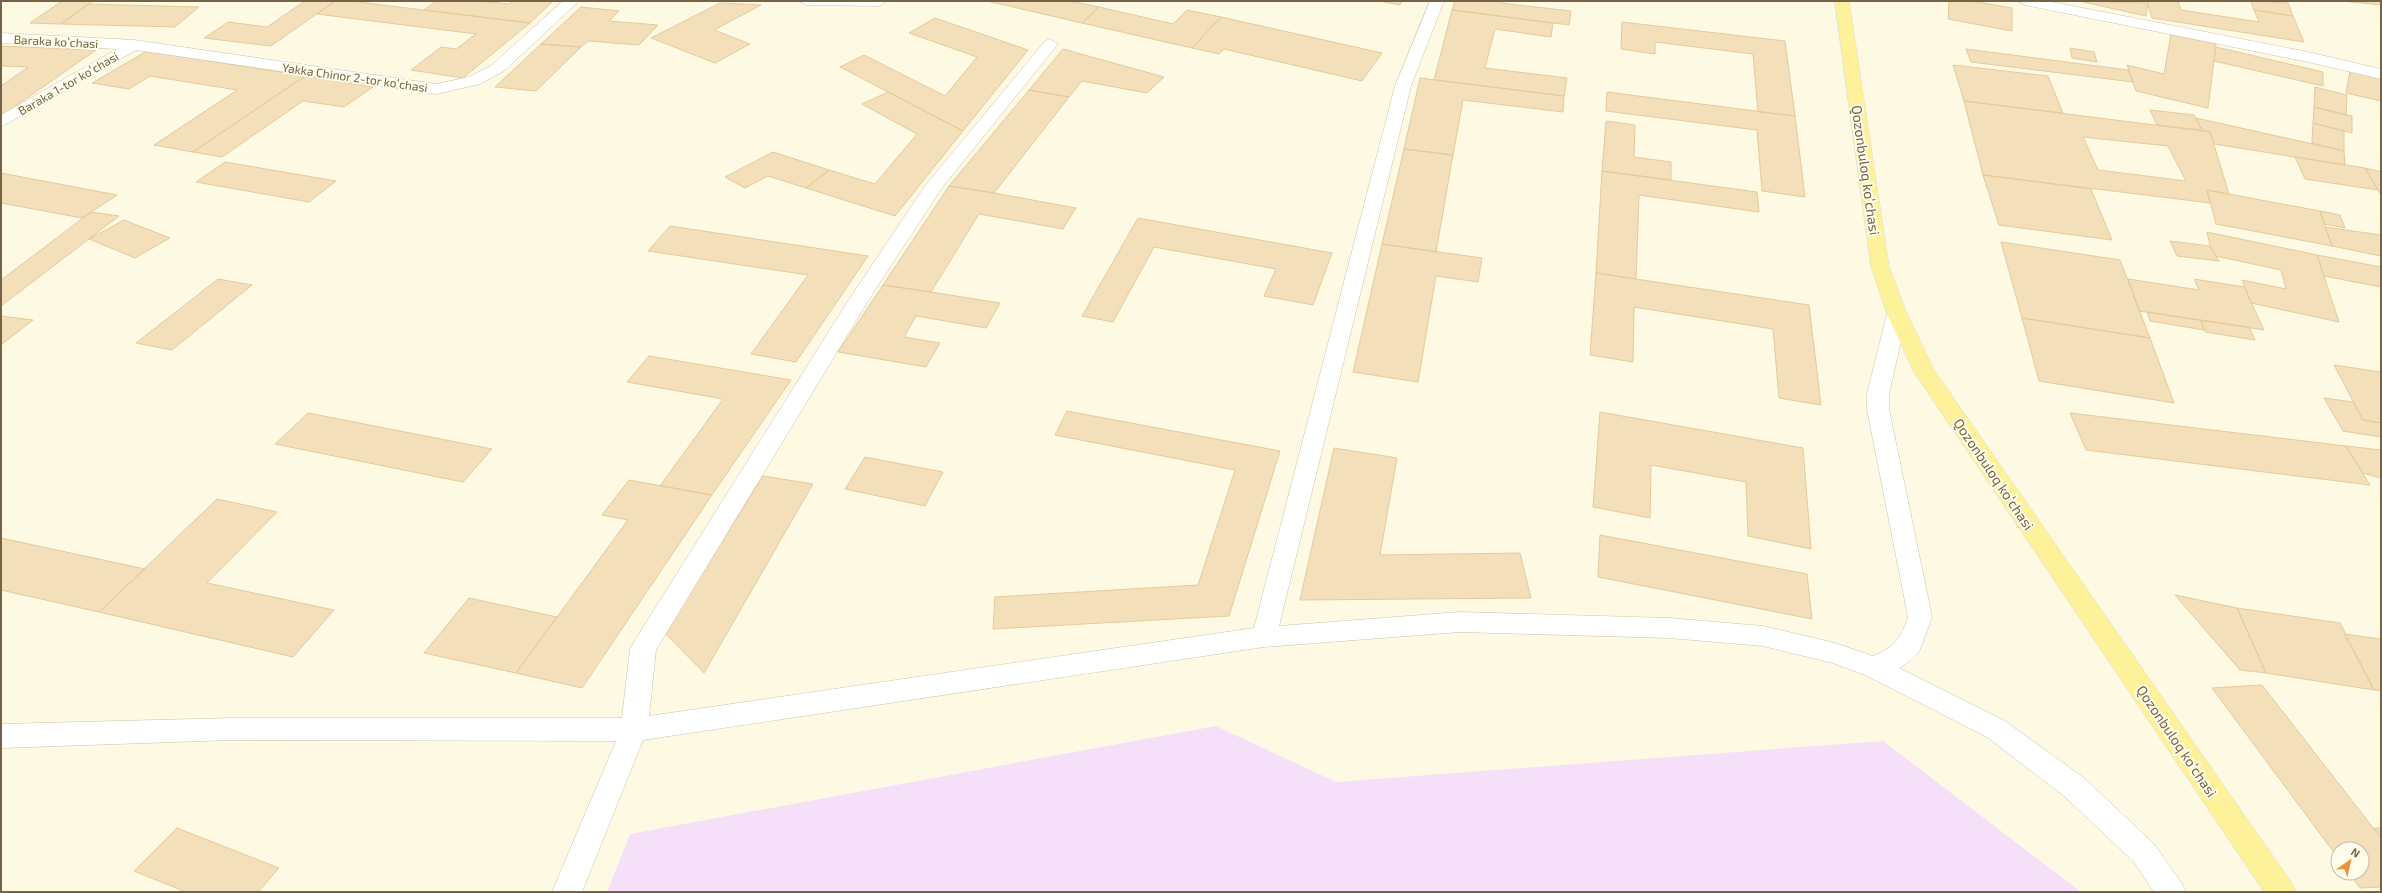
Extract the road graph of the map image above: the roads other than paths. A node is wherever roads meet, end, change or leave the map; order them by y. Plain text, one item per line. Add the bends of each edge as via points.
1 (572, 1) edge
2 (806, 1) edge
3 (1438, 1) edge
4 (1842, 1) edge
5 (2025, 1) edge
6 (879, 2) dead end
7 (1, 38) edge
8 (1050, 44) dead end
9 (134, 45) junction
10 (2381, 74) edge
11 (1, 122) edge
12 (1897, 314) junction
13 (1264, 637) junction
14 (1874, 667) junction
15 (634, 730) junction
16 (1, 736) edge
17 (567, 892) edge
18 (2171, 892) edge
19 (2281, 892) edge

1 - 9 street, Yakka Chinor 2-tor koʻchasi via 498,68 474,81 436,89
2 - 6 street
3 - 13 street via 1403,86
4 - 12 main road, Qozonbuloq koʻchasi via 1880,267
5 - 10 street
7 - 9 street, Baraka koʻchasi
8 - 15 street via 934,186 858,301 643,649
9 - 11 street, Baraka 1-tor koʻchasi
12 - 14 street via 1878,394 1878,409 1920,617 1912,642 1899,657
12 - 19 main road, Qozonbuloq koʻchasi via 1924,372
13 - 14 street via 1460,622 1669,628 1763,636 1835,653
13 - 15 street
14 - 18 street via 1996,729 2074,787 2144,853
15 - 16 street via 234,729
15 - 17 street

